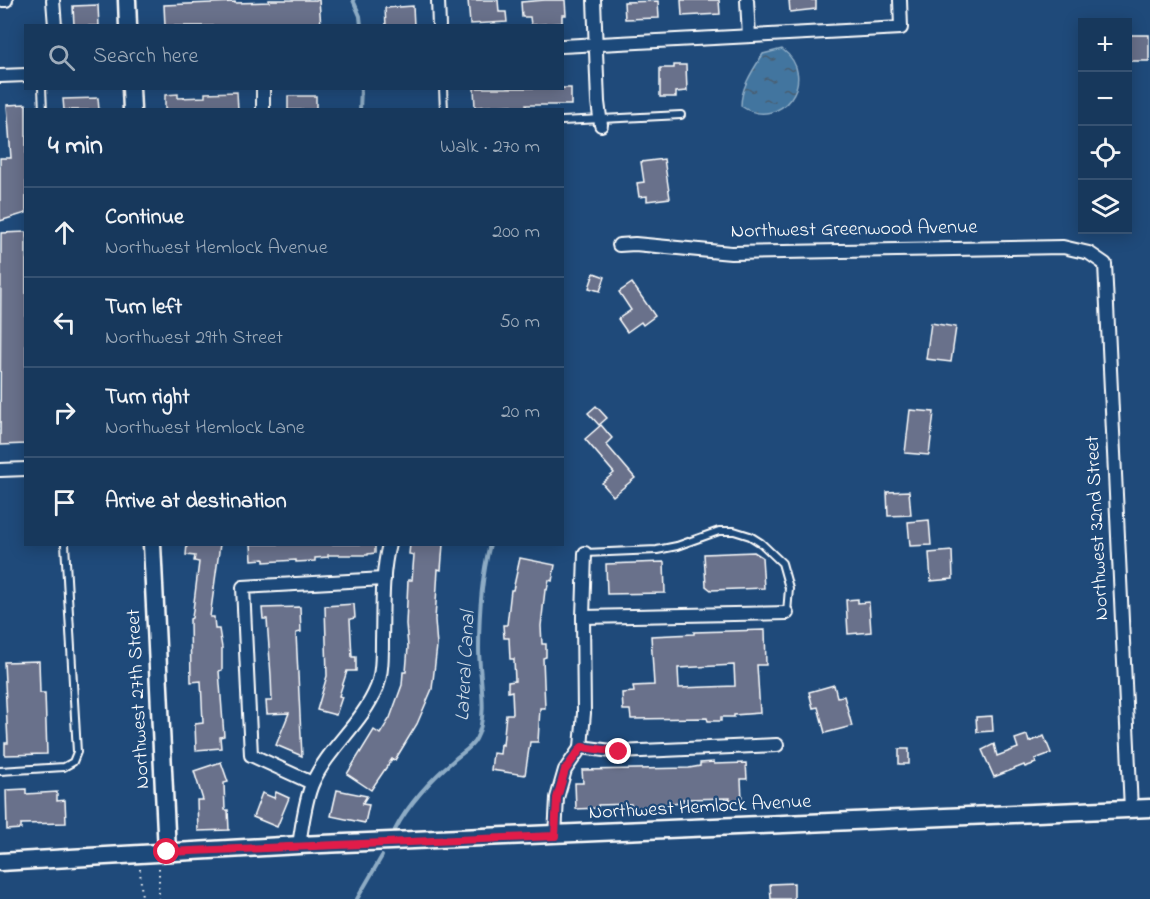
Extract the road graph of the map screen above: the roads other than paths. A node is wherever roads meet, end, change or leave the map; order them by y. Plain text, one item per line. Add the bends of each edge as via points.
1 (0, 0) edge
2 (6, 0) edge
3 (53, 0) edge
4 (127, 0) edge
5 (438, 0) edge
6 (594, 0) edge
7 (747, 0) edge
8 (900, 0) edge
9 (55, 24) edge
10 (128, 24) edge
11 (439, 24) edge
12 (749, 36) junction
13 (595, 44) junction
14 (564, 46) edge
15 (24, 75) edge
16 (0, 76) edge
17 (42, 90) edge
18 (131, 90) edge
19 (263, 90) edge
20 (443, 90) edge
21 (43, 108) edge
22 (132, 108) edge
23 (263, 108) edge
24 (444, 108) edge
25 (681, 115) dead end
26 (564, 121) edge
27 (601, 122) junction
28 (619, 245) dead end
29 (1089, 253) joint
30 (24, 469) edge
31 (0, 470) edge
32 (65, 546) edge
33 (153, 546) edge
34 (389, 546) edge
35 (585, 553) joint
36 (384, 579) junction
37 (787, 613) joint
38 (583, 617) junction
39 (777, 745) dead end
40 (582, 747) junction
41 (0, 771) edge
42 (312, 783) junction
43 (1150, 808) edge
44 (1131, 809) junction
45 (555, 836) junction
46 (299, 846) junction
47 (167, 852) junction
48 (0, 862) edge

1 - 2 street
3 - 9 street
4 - 10 street
5 - 11 street
6 - 13 street
7 - 12 street
8 - 12 street via 901,28
12 - 13 street
13 - 14 street
13 - 27 street
15 - 16 street
17 - 21 lane
18 - 22 street
19 - 23 street
20 - 24 lane
25 - 27 lane
26 - 27 lane
28 - 29 street, Northwest Greenwood Avenue via 731,253 1063,247
29 - 44 street, Northwest 32nd Street via 1105,264
30 - 31 street
32 - 41 lane via 77,752 73,762 64,767
33 - 47 street, Northwest 27th Street
34 - 36 street
35 - 37 lane via 657,550 719,531 734,531 761,543 782,563 789,588
35 - 38 street
36 - 42 street via 378,685 365,711 338,742
36 - 42 street via 243,587 251,755
37 - 38 street
38 - 40 street
39 - 40 street via 619,752
40 - 45 street via 565,770 557,798
42 - 46 street
43 - 44 street, Northwest Hemlock Avenue
44 - 45 street, Northwest Hemlock Avenue
45 - 46 street, Northwest Hemlock Avenue
46 - 47 street, Northwest Hemlock Avenue
47 - 48 street, Northwest Hemlock Avenue

